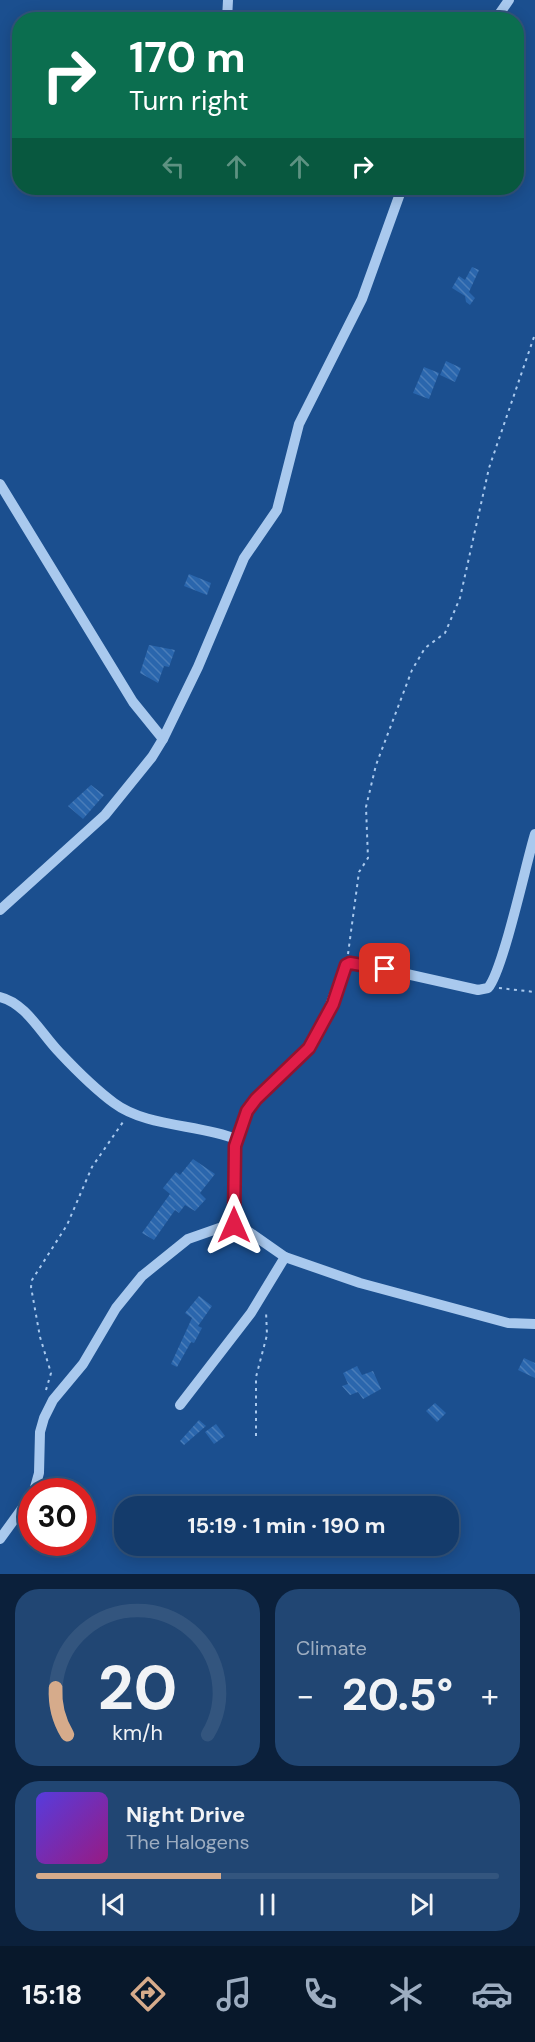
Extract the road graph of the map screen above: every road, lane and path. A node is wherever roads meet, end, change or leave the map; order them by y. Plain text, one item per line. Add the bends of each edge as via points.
1 (399, 195) edge
2 (535, 334) edge
3 (0, 484) edge
4 (163, 739) junction
5 (535, 834) edge
6 (0, 910) edge
7 (346, 965) junction
8 (488, 988) junction
9 (535, 992) edge
10 (0, 997) edge
11 (128, 1113) junction
12 (236, 1139) junction
13 (234, 1225) junction
14 (285, 1257) junction
15 (268, 1287) junction
16 (535, 1324) edge
17 (43, 1396) dead end
18 (180, 1406) dead end
19 (256, 1436) dead end
20 (38, 1478) edge
21 (18, 1514) edge
22 (0, 1539) edge

1 - 4 street via 362,299 299,424 277,510 244,558
2 - 7 path via 489,468 460,598 446,633 425,648 412,670 376,765 366,807 368,858 360,872
3 - 4 street via 133,702
4 - 6 street via 105,815
5 - 8 street via 504,948
7 - 8 street via 362,964 478,990
7 - 12 street via 333,1004 309,1048 256,1099
8 - 9 path
10 - 11 street via 21,1009 59,1052
11 - 12 street
11 - 17 path via 92,1167 68,1225 32,1280 40,1337 51,1373
12 - 13 street
13 - 14 street
13 - 20 street via 188,1239 142,1276 116,1308 83,1364 53,1400 44,1418
14 - 15 street
14 - 16 street via 452,1309 508,1323
15 - 18 street
15 - 19 path via 267,1335 256,1377
21 - 22 street

